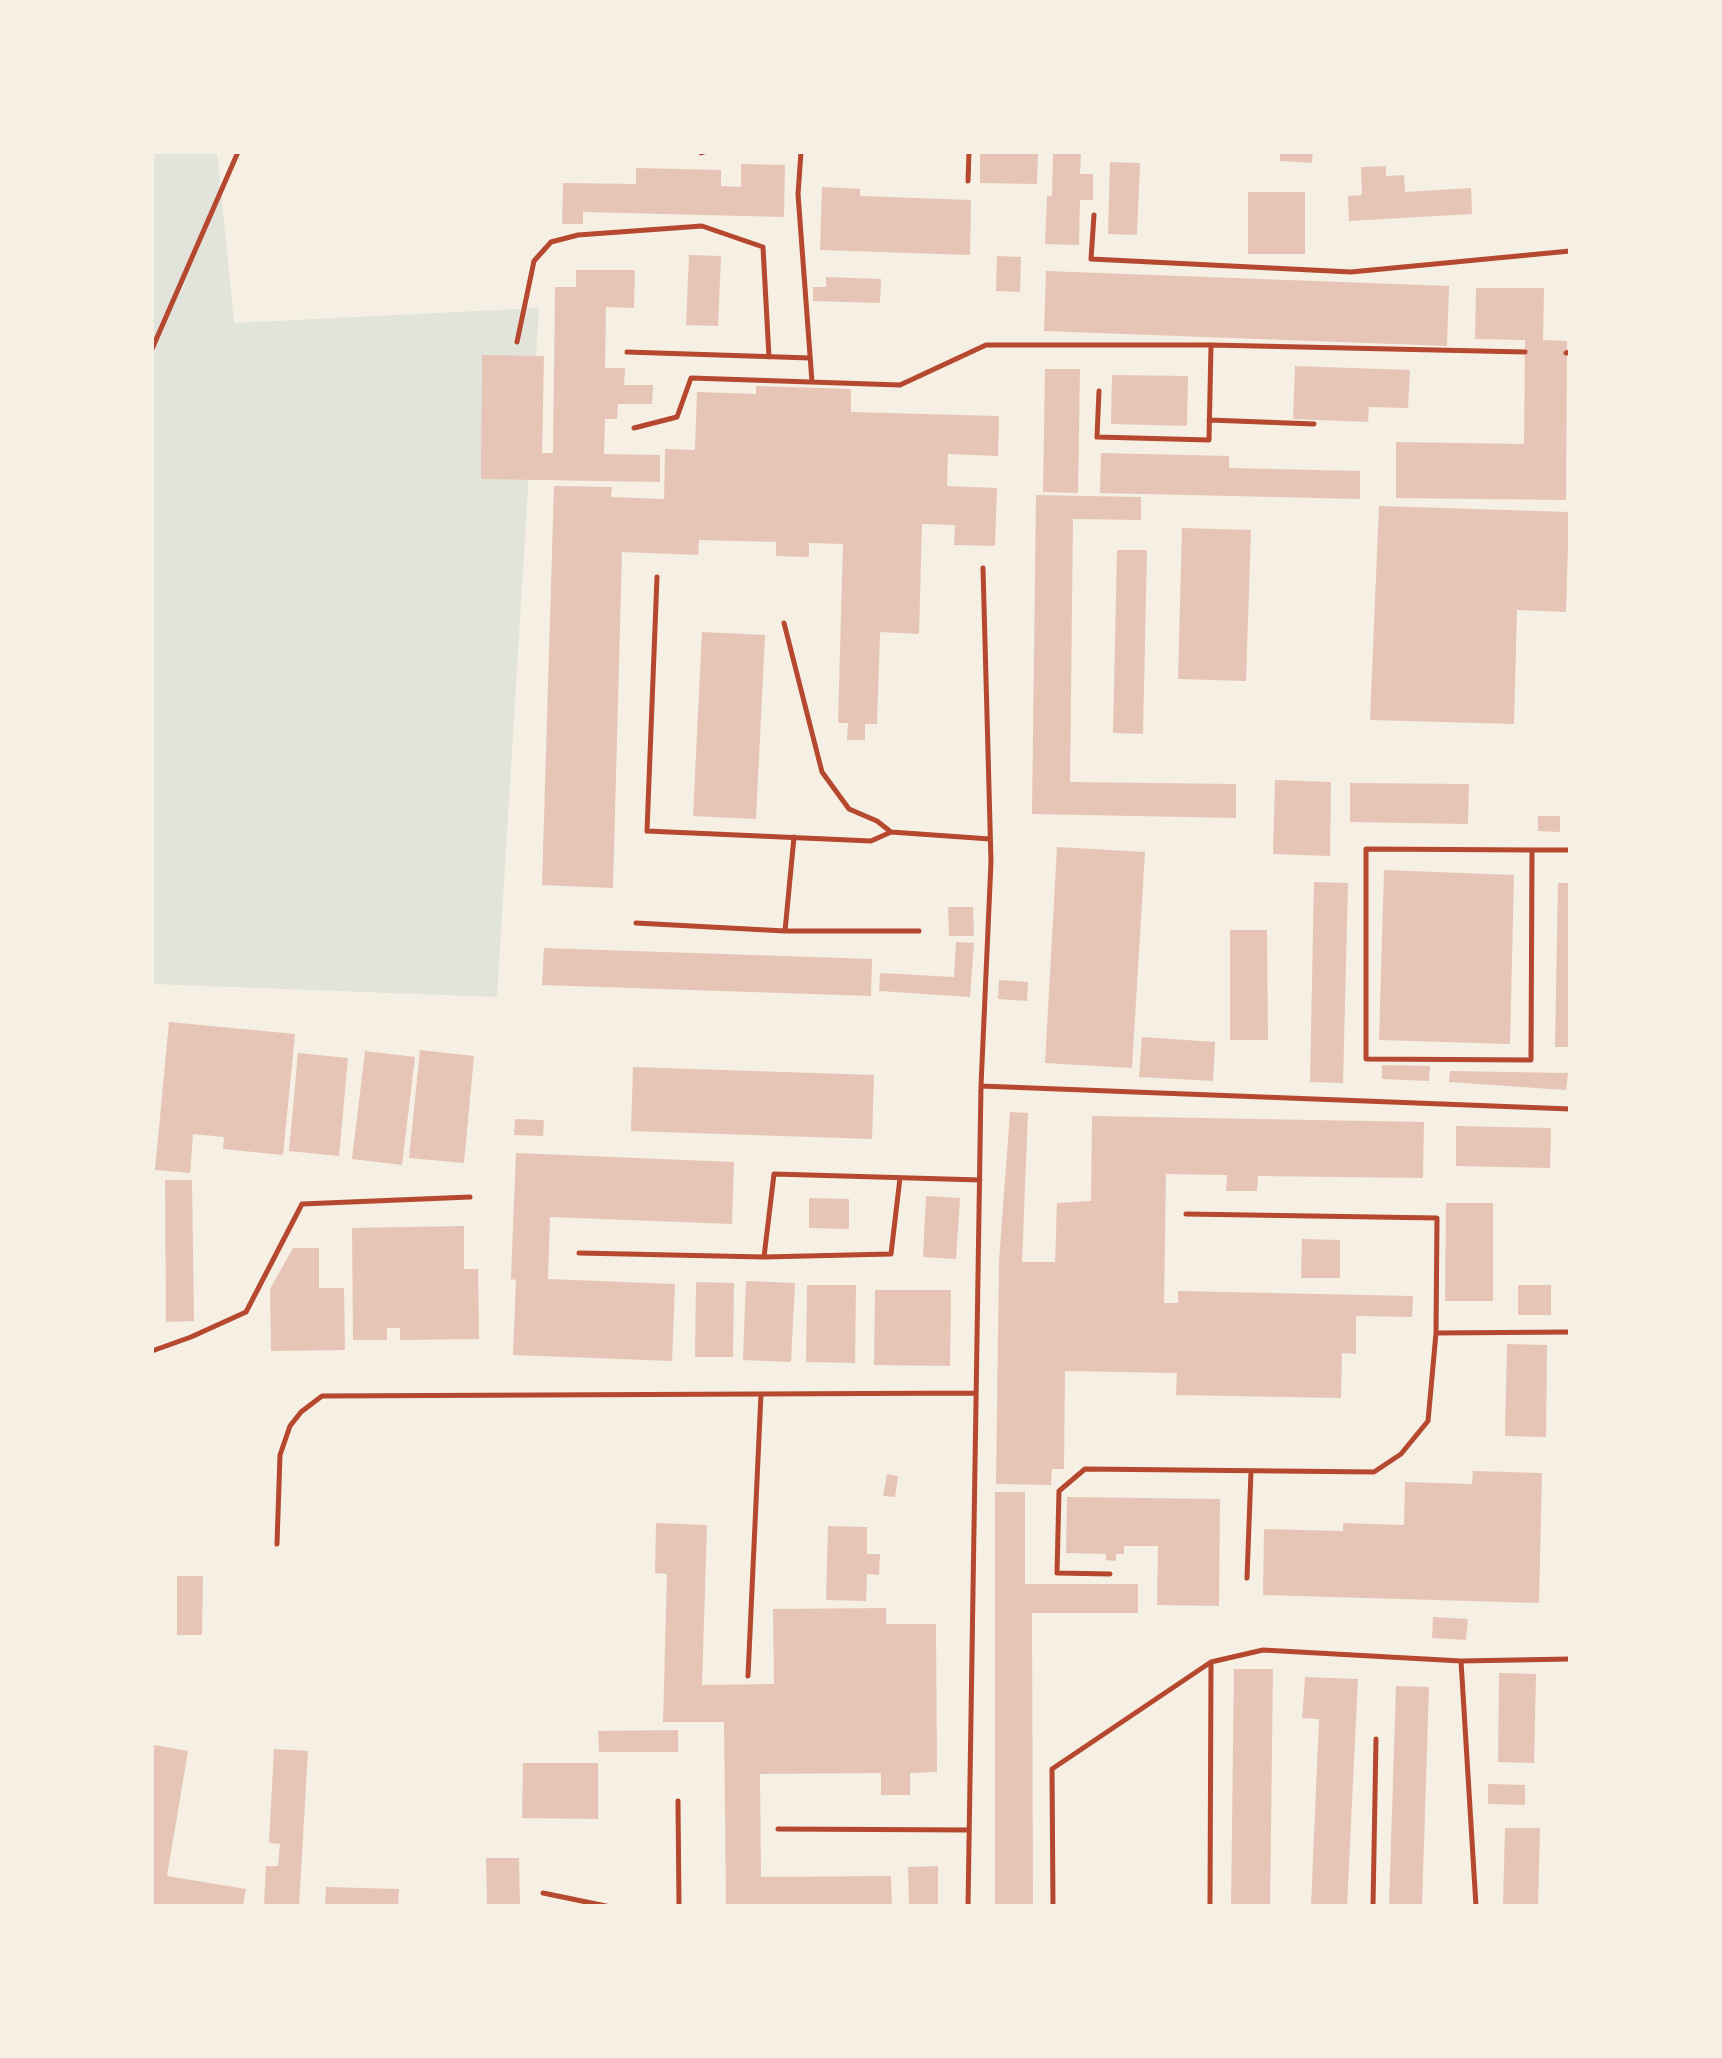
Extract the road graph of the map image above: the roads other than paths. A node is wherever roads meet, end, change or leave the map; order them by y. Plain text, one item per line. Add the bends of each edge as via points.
1 (238, 152) edge
2 (801, 152) edge
3 (969, 152) edge
4 (968, 181) dead end
5 (1094, 215) dead end
6 (1570, 251) edge
7 (517, 342) dead end
8 (1211, 345) junction
9 (152, 349) edge
10 (627, 352) dead end
11 (1525, 352) dead end
12 (769, 357) junction
13 (810, 358) junction
14 (812, 382) junction
15 (1099, 391) dead end
16 (1209, 420) junction
17 (1314, 424) dead end
18 (634, 428) dead end
19 (983, 568) dead end
20 (657, 577) dead end
21 (784, 623) dead end
22 (891, 832) junction
23 (794, 837) junction
24 (990, 839) junction
25 (1532, 850) junction
26 (1570, 850) edge
27 (636, 923) dead end
28 (785, 931) junction
29 (919, 931) dead end
30 (981, 1086) junction
31 (1570, 1109) edge
32 (900, 1178) junction
33 (980, 1180) junction
34 (470, 1197) dead end
35 (1186, 1214) dead end
36 (579, 1253) dead end
37 (764, 1257) junction
38 (1570, 1332) edge
39 (1436, 1333) junction
40 (152, 1351) edge
41 (976, 1393) junction
42 (761, 1394) junction
43 (1251, 1471) junction
44 (277, 1544) dead end
45 (1110, 1574) dead end
46 (1247, 1578) dead end
47 (1570, 1659) edge
48 (1461, 1661) junction
49 (1211, 1662) junction
50 (748, 1676) dead end
51 (1376, 1739) dead end
52 (678, 1801) dead end
53 (778, 1829) dead end
54 (969, 1830) junction
55 (543, 1893) dead end
56 (606, 1906) edge
57 (679, 1906) edge
58 (968, 1906) edge
59 (1053, 1906) edge
60 (1210, 1906) edge
61 (1373, 1906) edge
62 (1476, 1906) edge

1 - 9 lane
2 - 13 lane via 798,194
3 - 4 lane
5 - 6 lane via 1091,259 1351,272
7 - 12 lane via 534,261 551,242 578,235 702,226 763,247
8 - 11 lane
8 - 14 lane via 986,345 900,385
8 - 16 lane
10 - 12 lane
12 - 13 lane
13 - 14 lane
14 - 18 lane via 691,378 677,417
15 - 16 lane via 1097,437 1209,440
16 - 17 lane
19 - 24 lane
20 - 23 lane via 647,831
21 - 22 lane via 822,772 849,809
22 - 23 lane via 871,841
22 - 24 lane
23 - 28 lane
24 - 30 lane
25 - 25 lane via 1366,849 1366,1059 1531,1060
25 - 26 lane
27 - 28 lane
28 - 29 lane
30 - 31 lane
30 - 33 lane
32 - 33 lane
32 - 37 lane via 891,1254
32 - 37 lane via 774,1174
33 - 41 lane
34 - 40 lane via 302,1204 246,1312
35 - 39 lane via 1437,1218
36 - 37 lane
38 - 39 lane
39 - 43 lane via 1428,1421 1401,1454 1374,1472
41 - 42 lane
41 - 54 lane
42 - 44 lane via 322,1396 290,1426 280,1455
42 - 50 lane
43 - 45 lane via 1085,1469 1059,1491 1057,1573
43 - 46 lane
47 - 48 lane
48 - 49 lane via 1263,1650
48 - 62 lane
49 - 59 lane via 1052,1769
49 - 60 lane
51 - 61 lane
52 - 57 lane
53 - 54 lane
54 - 58 lane
55 - 56 lane

